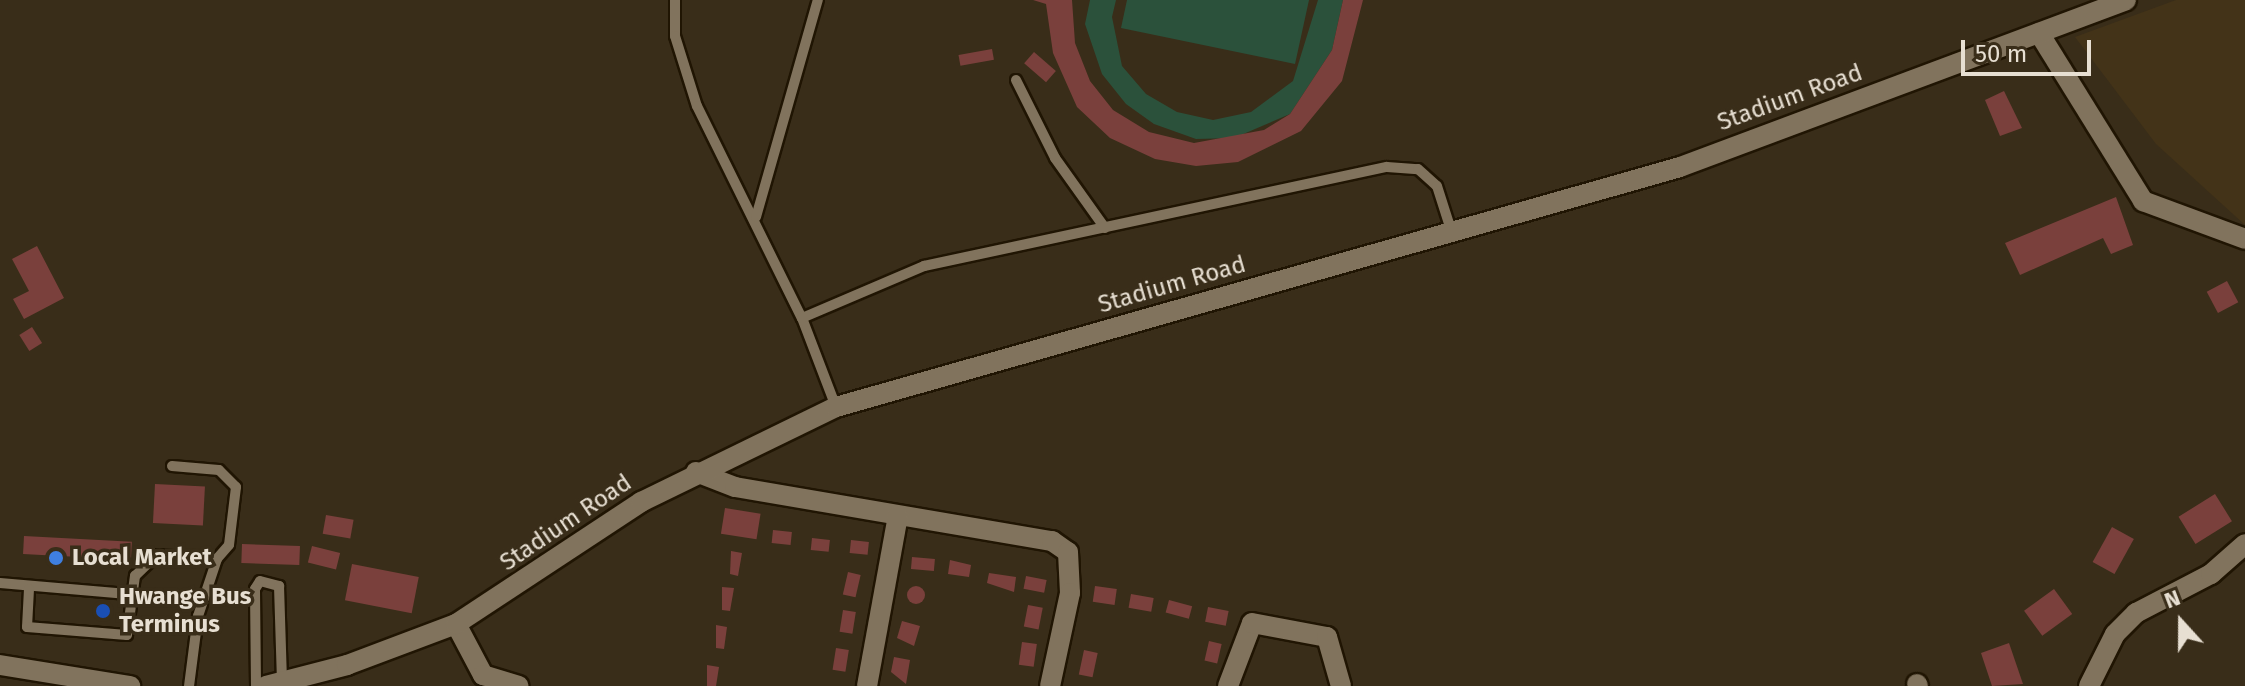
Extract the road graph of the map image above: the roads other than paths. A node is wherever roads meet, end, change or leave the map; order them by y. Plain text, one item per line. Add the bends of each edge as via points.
1 (675, 0) edge
2 (818, 0) edge
3 (2126, 0) edge
4 (2039, 33) junction
5 (1016, 80) dead end
6 (756, 217) junction
7 (1105, 228) junction
8 (1452, 233) junction
9 (2245, 239) edge
10 (802, 318) junction
11 (836, 407) junction
12 (172, 466) dead end
13 (696, 472) junction
14 (898, 516) junction
15 (2245, 544) edge
16 (217, 559) junction
17 (0, 583) edge
18 (29, 589) junction
19 (128, 594) junction
20 (456, 624) junction
21 (0, 665) edge
22 (481, 681) edge
23 (274, 685) edge
24 (130, 686) edge
25 (189, 686) edge
26 (256, 686) edge
27 (518, 686) edge
28 (867, 686) edge
29 (1050, 686) edge
30 (1228, 686) edge
31 (1341, 686) edge
32 (2089, 686) edge

1 - 6 lane via 675,36 697,106
2 - 6 lane
3 - 4 street, Stadium Road
4 - 8 street, Stadium Road via 1680,167
4 - 9 street via 2143,201
5 - 7 lane via 1055,158
6 - 10 lane
7 - 8 lane via 1387,167 1418,169 1437,186
7 - 10 lane via 924,266
8 - 11 street, Stadium Road
10 - 11 lane
11 - 13 street, Stadium Road
12 - 16 lane via 219,470 236,487 229,545
13 - 14 street via 735,487
13 - 20 street, Stadium Road
14 - 28 street
14 - 29 street via 1052,541 1068,552 1070,593
15 - 32 street via 2211,574 2136,613 2115,634
16 - 19 lane via 157,555 135,576
16 - 25 lane via 198,616
17 - 18 lane
18 - 19 lane
18 - 19 lane via 27,627 127,635
20 - 22 street
20 - 23 street, Stadium Road
21 - 24 street
22 - 27 street
23 - 26 lane via 279,586 260,581 255,589
30 - 31 street via 1252,623 1327,637

